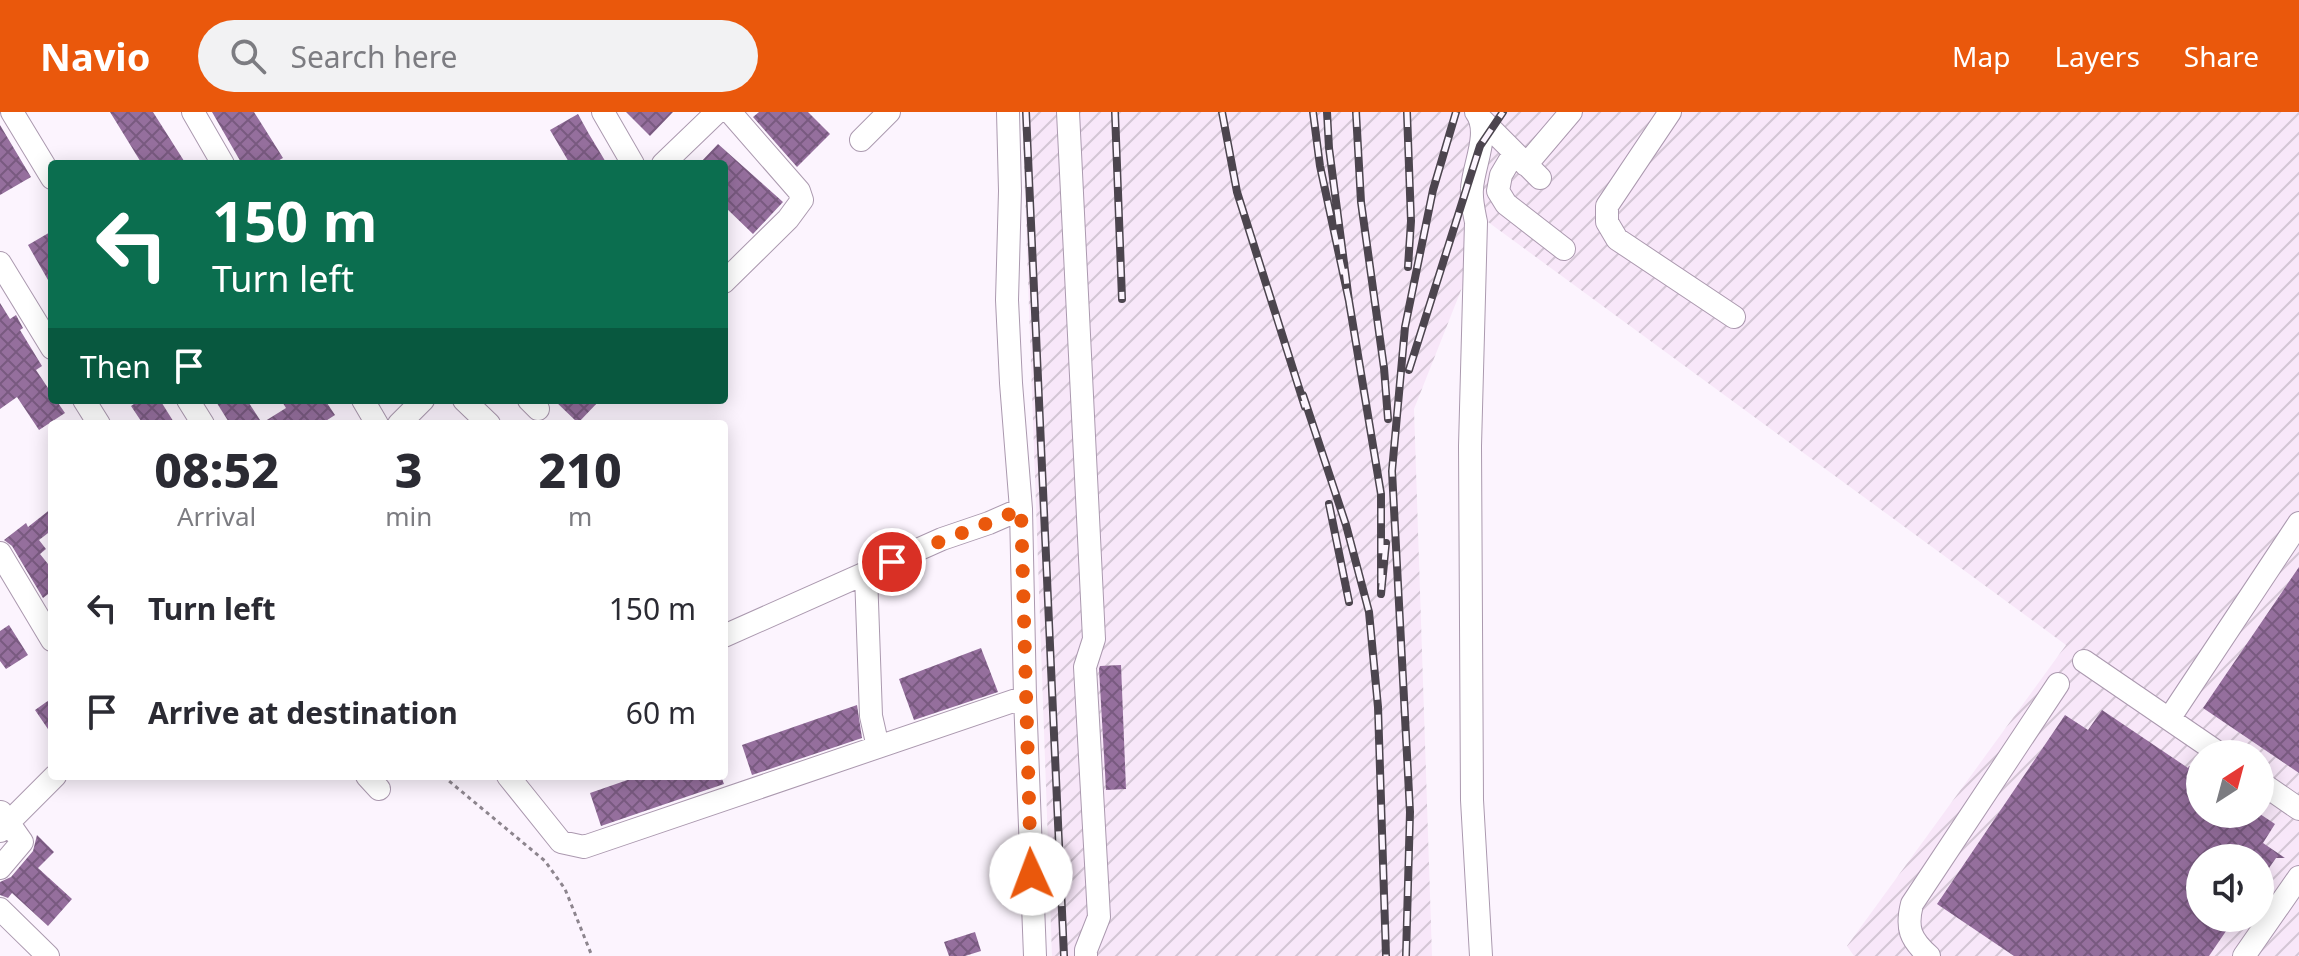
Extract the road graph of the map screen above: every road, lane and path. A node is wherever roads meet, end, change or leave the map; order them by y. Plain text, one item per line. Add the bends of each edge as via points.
1 (12, 112) edge
2 (193, 112) edge
3 (603, 112) edge
4 (717, 112) edge
5 (730, 112) edge
6 (889, 112) edge
7 (1008, 112) edge
8 (1068, 112) edge
9 (1571, 112) edge
10 (1670, 112) edge
11 (1478, 115) edge
12 (861, 140) dead end
13 (221, 160) edge
14 (631, 160) edge
15 (667, 160) edge
16 (1526, 165) junction
17 (48, 171) edge
18 (1564, 249) dead end
19 (0, 263) edge
20 (728, 278) edge
21 (1734, 317) dead end
22 (48, 341) edge
23 (419, 404) edge
24 (468, 404) edge
25 (403, 420) edge
26 (485, 420) edge
27 (1021, 509) junction
28 (2299, 523) edge
29 (0, 553) edge
30 (866, 574) junction
31 (48, 633) edge
32 (728, 634) edge
33 (2084, 661) dead end
34 (2058, 684) dead end
35 (1025, 697) junction
36 (2169, 719) junction
37 (2200, 740) edge
38 (878, 747) junction
39 (50, 780) edge
40 (448, 780) edge
41 (511, 780) edge
42 (2274, 792) edge
43 (2299, 809) edge
44 (2, 822) edge
45 (0, 868) edge
46 (2299, 877) edge
47 (0, 909) edge
48 (48, 956) edge
49 (592, 956) edge
50 (1035, 956) edge
51 (1086, 956) edge
52 (1481, 956) edge
53 (1929, 956) edge
54 (2244, 956) edge

1 - 17 street
2 - 13 street
3 - 14 street
4 - 15 street
5 - 20 street via 802,200
6 - 12 street
7 - 27 street via 1007,300
8 - 51 street via 1094,639 1085,667 1099,917
9 - 16 street
10 - 21 street via 1607,206 1607,222 1617,239
11 - 16 street
11 - 52 street via 1480,146 1472,190 1476,222 1470,446 1472,800
16 - 18 street via 1501,175 1498,191 1506,204
19 - 22 street
23 - 25 street
24 - 26 street
27 - 30 street
27 - 35 street
28 - 36 street
29 - 31 street
30 - 32 street
30 - 38 street via 871,716
33 - 36 street
34 - 53 street via 1920,887 1908,921 1909,935
35 - 38 street
35 - 50 street
36 - 37 street
38 - 41 street via 584,847 561,842
39 - 44 street
40 - 49 path via 545,861 565,889
42 - 43 street
44 - 45 street via 22,842
46 - 54 street
47 - 48 street

